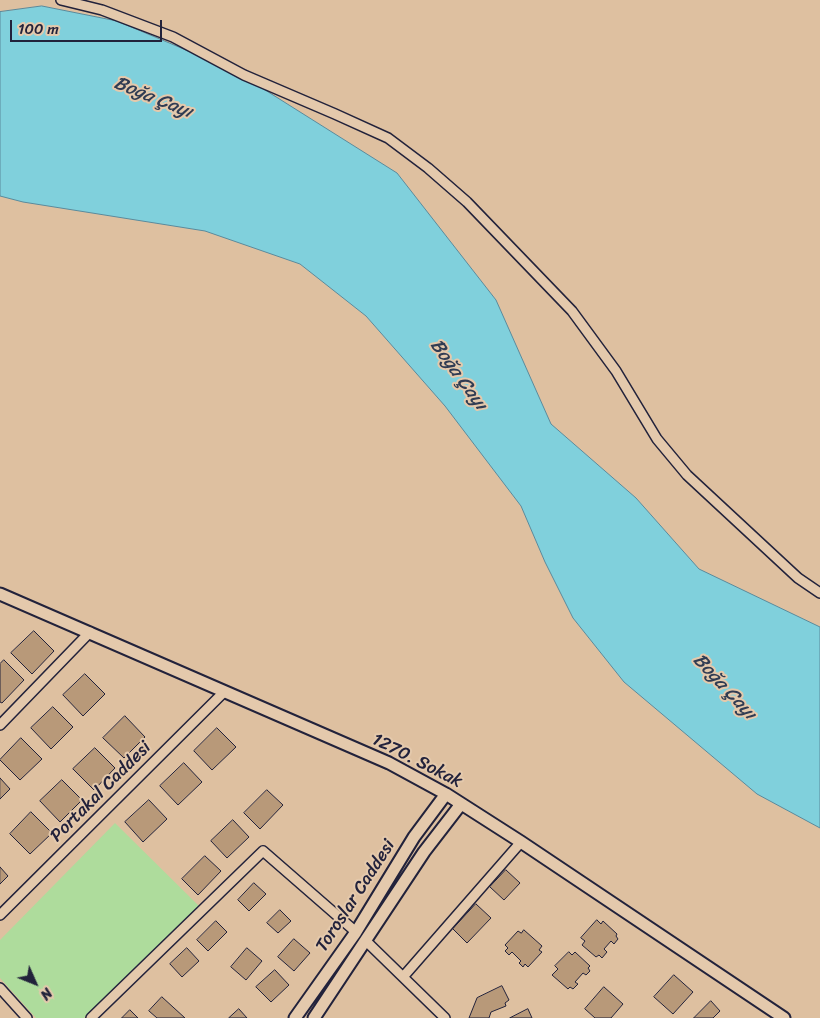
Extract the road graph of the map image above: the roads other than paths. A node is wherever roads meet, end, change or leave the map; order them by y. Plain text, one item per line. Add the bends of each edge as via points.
1 (61, 0) edge
2 (820, 593) edge
3 (0, 594) edge
4 (90, 632) junction
5 (224, 692) junction
6 (0, 725) edge
7 (446, 794) junction
8 (461, 804) junction
9 (521, 842) junction
10 (0, 915) edge
11 (356, 932) junction
12 (366, 942) junction
13 (402, 977) junction
14 (0, 988) edge
15 (27, 1018) edge
16 (91, 1018) edge
17 (295, 1018) edge
18 (314, 1018) edge
19 (445, 1018) edge
20 (783, 1018) edge

1 - 2 street via 102,10 173,37 244,75 388,138 428,168 467,202 572,311 616,371 656,439 687,476 798,578
3 - 4 street, 1270. Sokak
4 - 5 street, 1270. Sokak
4 - 6 street
5 - 7 street, 1270. Sokak via 389,763
5 - 10 street, Portakal Caddesi
7 - 8 street, 1270. Sokak
7 - 11 street, Toroslar Caddesi via 414,837
8 - 9 street, 1270. Sokak
8 - 12 street, Toroslar Caddesi via 424,852
9 - 13 street
9 - 20 street, 1270. Sokak
11 - 16 street via 263,851
11 - 17 street, Toroslar Caddesi
12 - 13 street
12 - 18 street, Toroslar Caddesi
13 - 19 street
14 - 15 street

